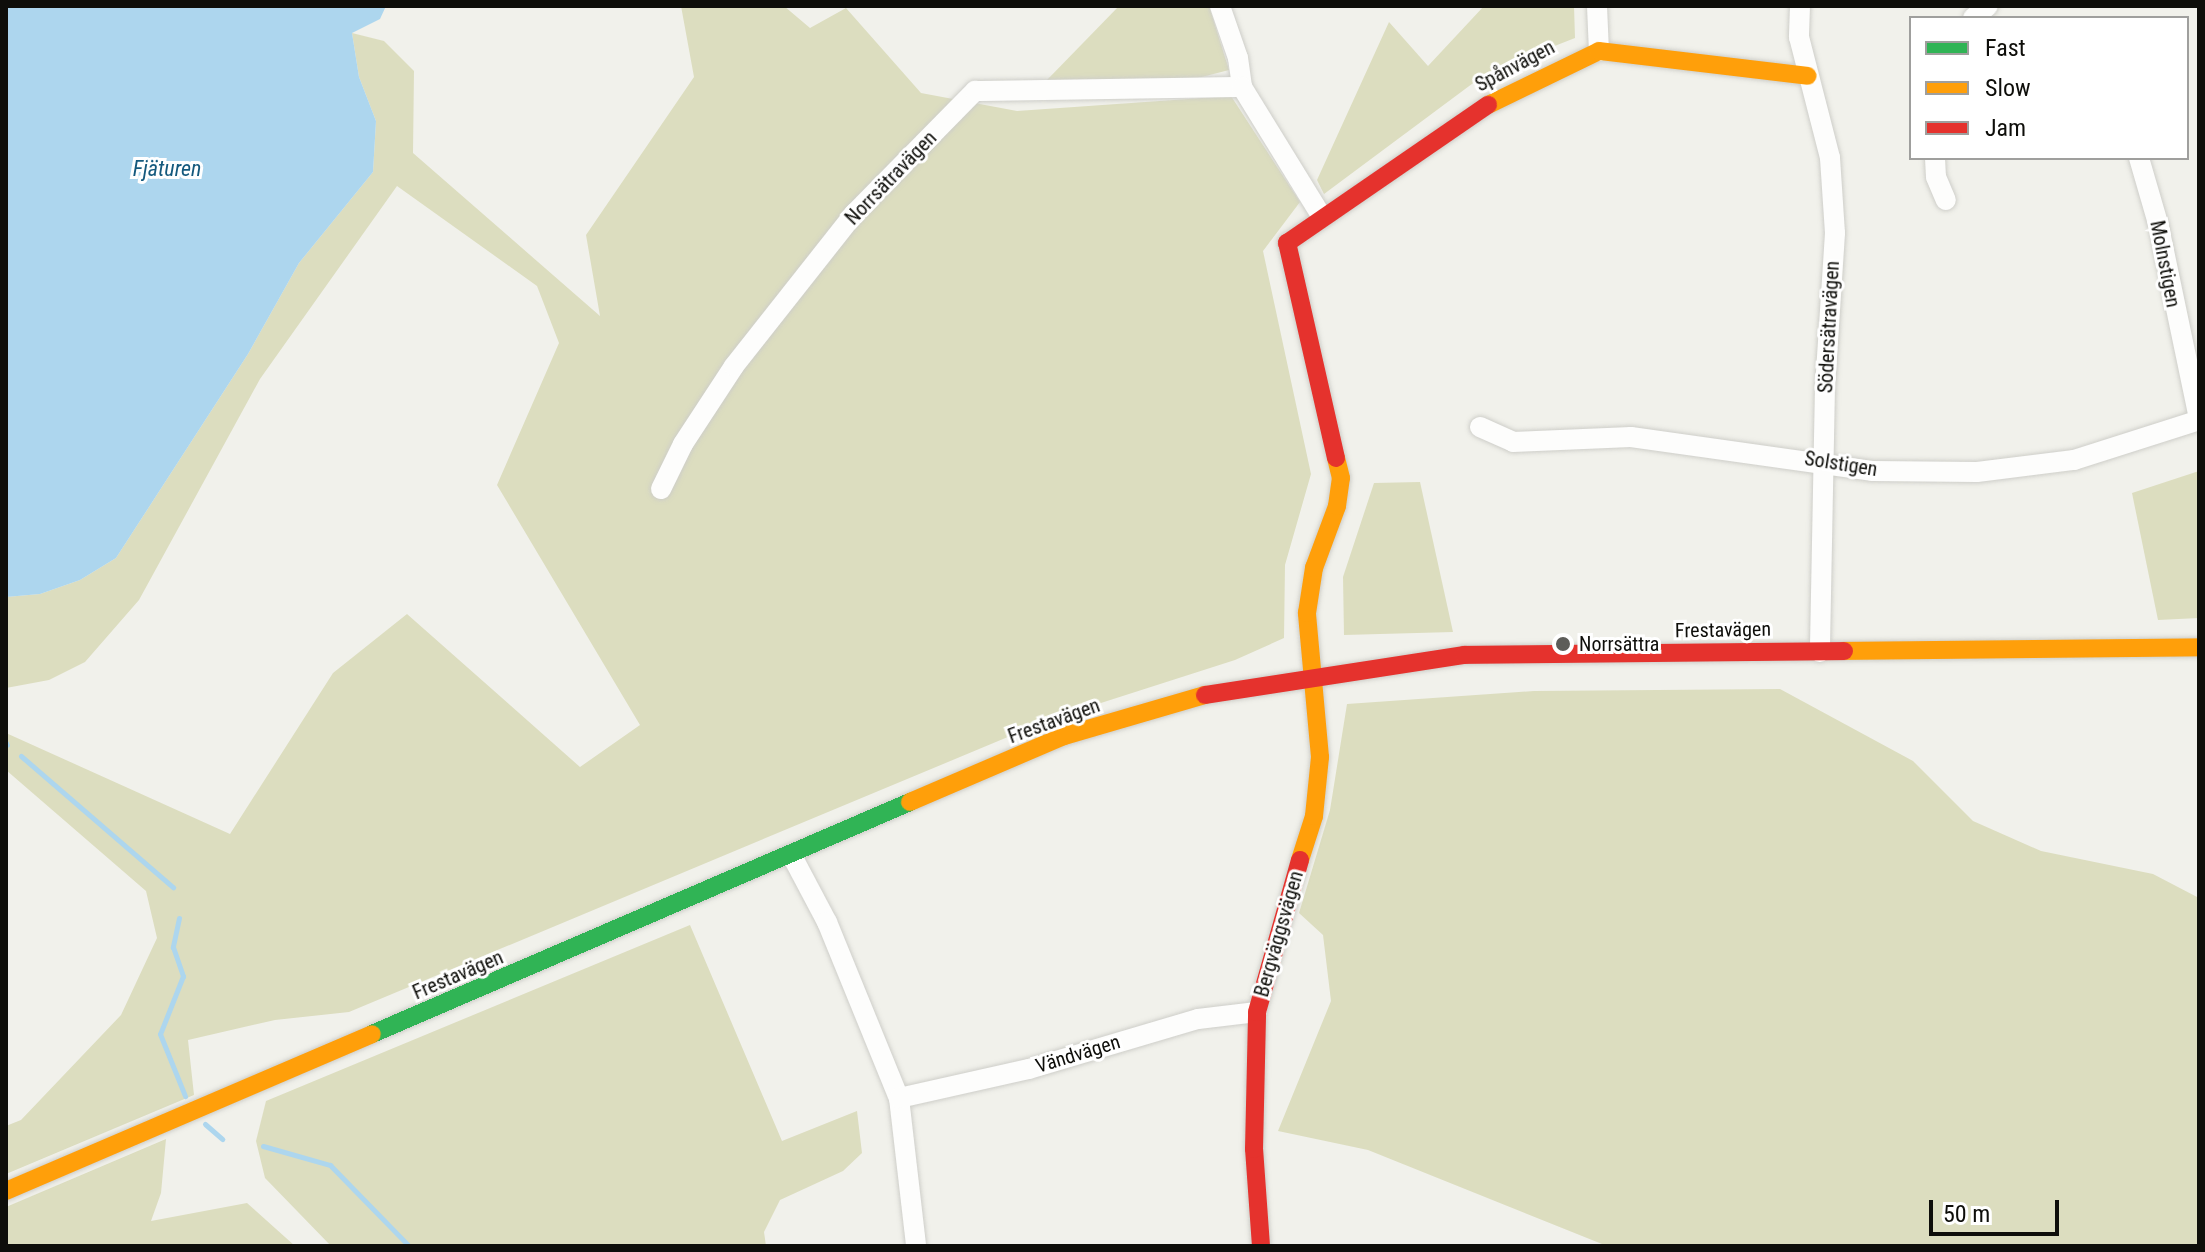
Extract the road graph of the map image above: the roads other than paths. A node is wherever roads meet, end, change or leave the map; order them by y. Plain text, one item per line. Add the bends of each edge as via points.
1 (1220, 6) edge
2 (1597, 6) edge
3 (1800, 6) edge
4 (1599, 51) junction
5 (1808, 76) junction
6 (1242, 87) junction
7 (1935, 160) edge
8 (2140, 160) edge
9 (1946, 200) dead end
10 (1322, 217) junction
11 (2199, 419) edge
12 (1480, 427) dead end
13 (1825, 462) junction
14 (661, 489) dead end
15 (2199, 647) edge
16 (1820, 652) junction
17 (1310, 673) junction
18 (792, 856) junction
19 (1257, 1012) junction
20 (899, 1098) junction
21 (6, 1191) edge
22 (916, 1246) edge
23 (1261, 1246) edge

1 - 6 street
2 - 4 street
3 - 5 street, Södersätravägen via 1799,37
4 - 5 street
4 - 10 street, Spånvägen via 1510,90
5 - 13 street, Södersätravägen via 1830,158 1835,233
6 - 10 street
6 - 14 street, Norrsätravägen via 975,91 854,214 743,355 683,444
7 - 9 street
8 - 11 street, Molnstigen
10 - 17 street via 1287,243 1341,478 1337,506 1314,568 1307,613
11 - 13 street, Solstigen via 2074,460 1977,472 1872,471
12 - 13 street, Solstigen via 1513,442 1631,437
13 - 16 street, Södersätravägen
15 - 16 street, Frestavägen
16 - 17 street, Frestavägen via 1464,655
17 - 18 street, Frestavägen via 1230,688 1064,736
17 - 19 street, Bergväggsvägen via 1320,757 1314,816 1273,940
18 - 20 street via 827,922
18 - 21 street, Frestavägen
19 - 20 street, Vändvägen via 1198,1019 1029,1069
19 - 23 street, Bergväggsvägen via 1254,1149
20 - 22 street

